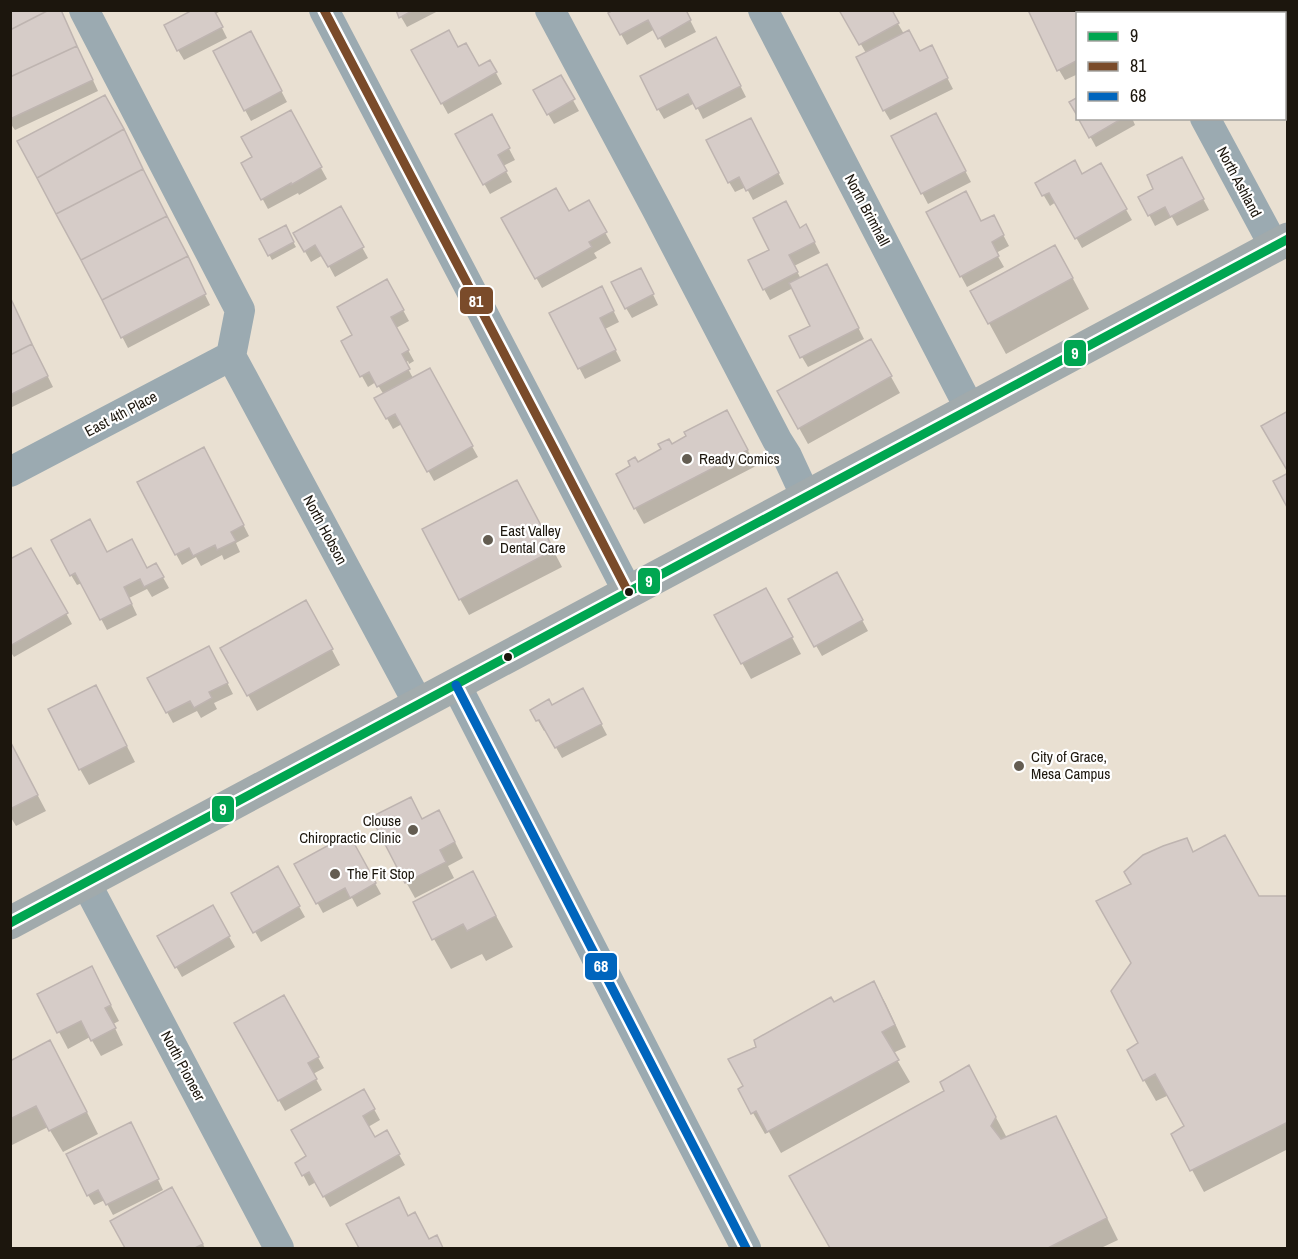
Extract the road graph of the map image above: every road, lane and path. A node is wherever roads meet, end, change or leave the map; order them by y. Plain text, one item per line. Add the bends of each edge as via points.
1 (84, 10) edge
2 (324, 10) edge
3 (550, 10) edge
4 (763, 10) edge
5 (1206, 120) edge
6 (1281, 242) edge
7 (231, 356) junction
8 (970, 409) junction
9 (10, 472) edge
10 (806, 497) junction
11 (628, 592) junction
12 (456, 685) junction
13 (419, 705) junction
14 (86, 883) junction
15 (10, 923) edge
16 (279, 1248) edge
17 (746, 1248) edge

1 - 7 street via 240,310
2 - 11 street
3 - 10 street
4 - 8 street, North Brimhall
5 - 6 street, North Ashland
6 - 8 main road
7 - 9 street, East 4th Place
7 - 13 street, North Hobson
8 - 10 main road
10 - 11 main road
11 - 12 main road
12 - 13 main road
12 - 17 street
13 - 14 main road
14 - 15 main road
14 - 16 street, North Pioneer

